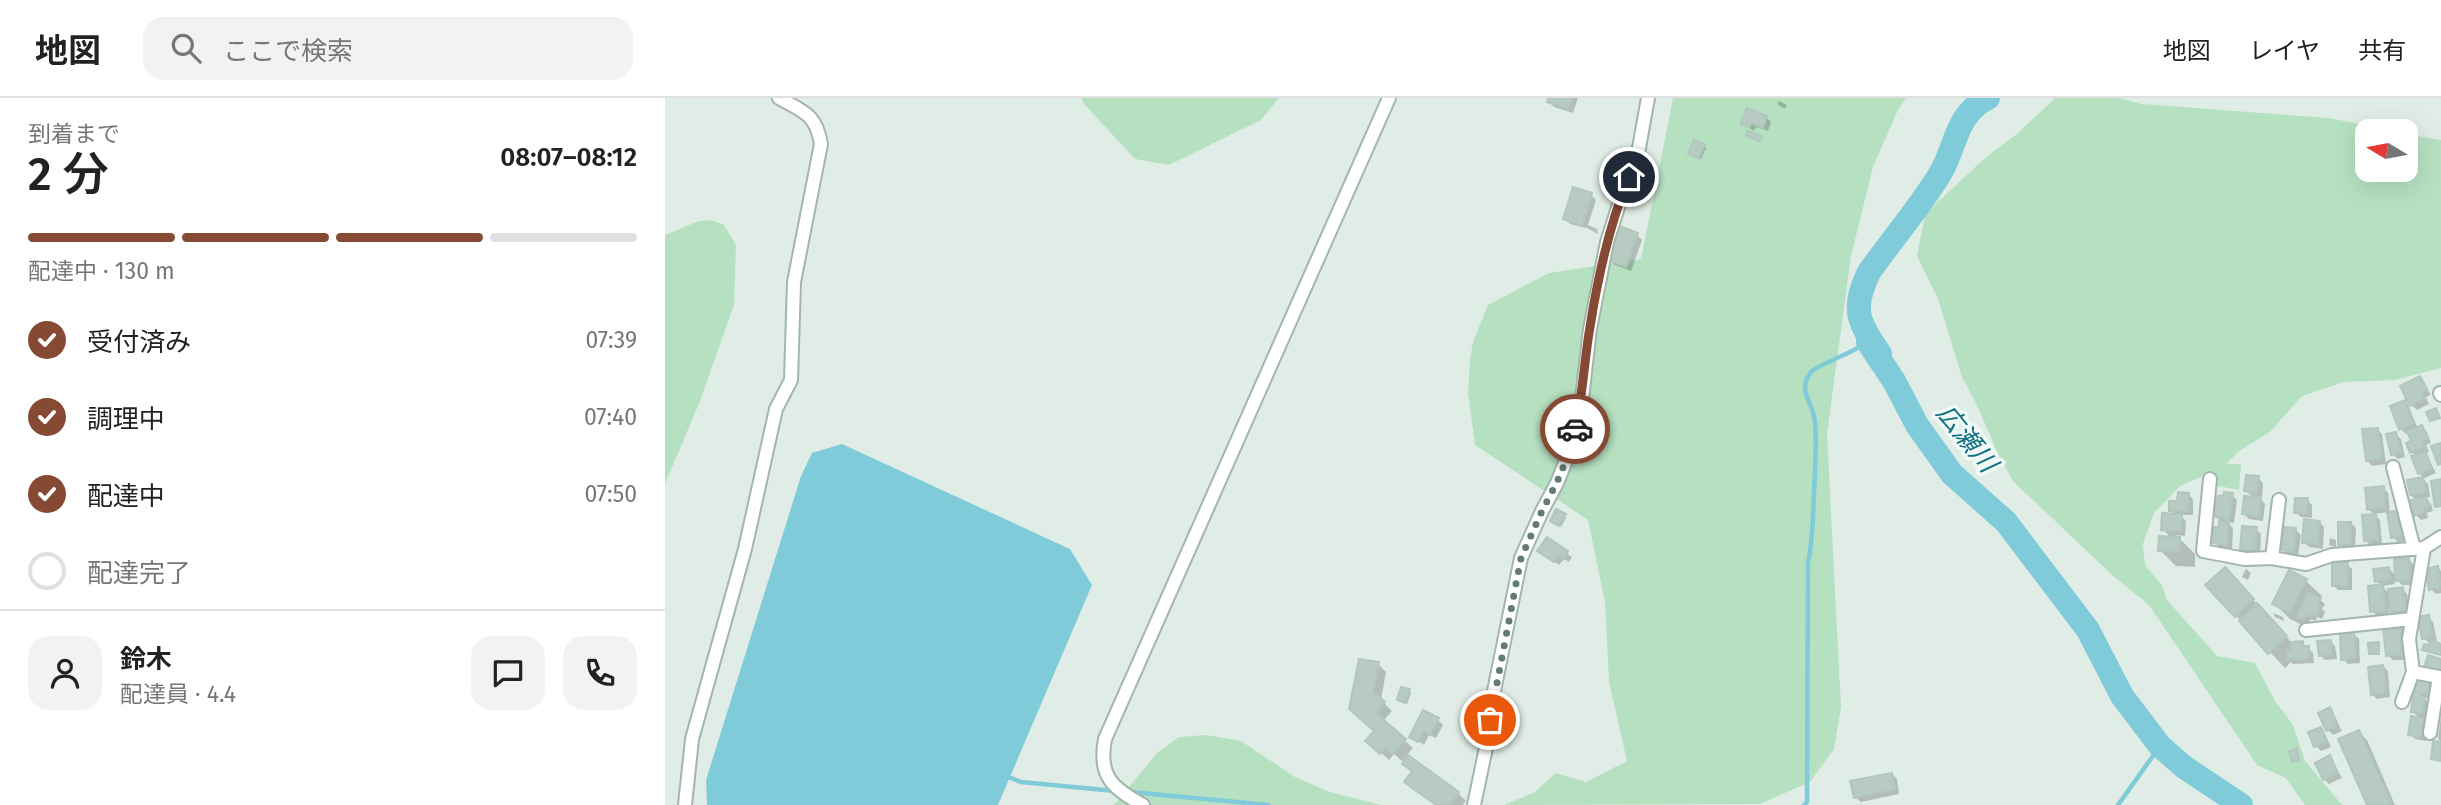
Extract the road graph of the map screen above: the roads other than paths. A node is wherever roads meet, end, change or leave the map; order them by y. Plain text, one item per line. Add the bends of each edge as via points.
1 (779, 98) edge
2 (1389, 98) edge
3 (1648, 98) edge
4 (2393, 467) dead end
5 (2210, 479) dead end
6 (2279, 500) dead end
7 (2441, 537) edge
8 (2419, 549) junction
9 (2272, 558) junction
10 (2412, 619) junction
11 (2306, 629) dead end
12 (2413, 672) junction
13 (2402, 702) dead end
14 (2430, 733) dead end
15 (685, 805) edge
16 (1143, 805) edge
17 (1475, 805) edge

1 - 15 street via 812,117 821,144 794,282 791,380 776,408 745,549 692,739
2 - 16 street via 1105,739 1104,771 1124,794
3 - 17 street via 1637,159 1607,242 1571,448 1521,558
4 - 8 street
5 - 9 street via 2203,551 2245,559
6 - 9 street
7 - 8 street
8 - 9 street via 2332,555 2306,564
8 - 10 street
10 - 11 street
10 - 12 street
12 - 13 street
12 - 14 street via 2439,677

